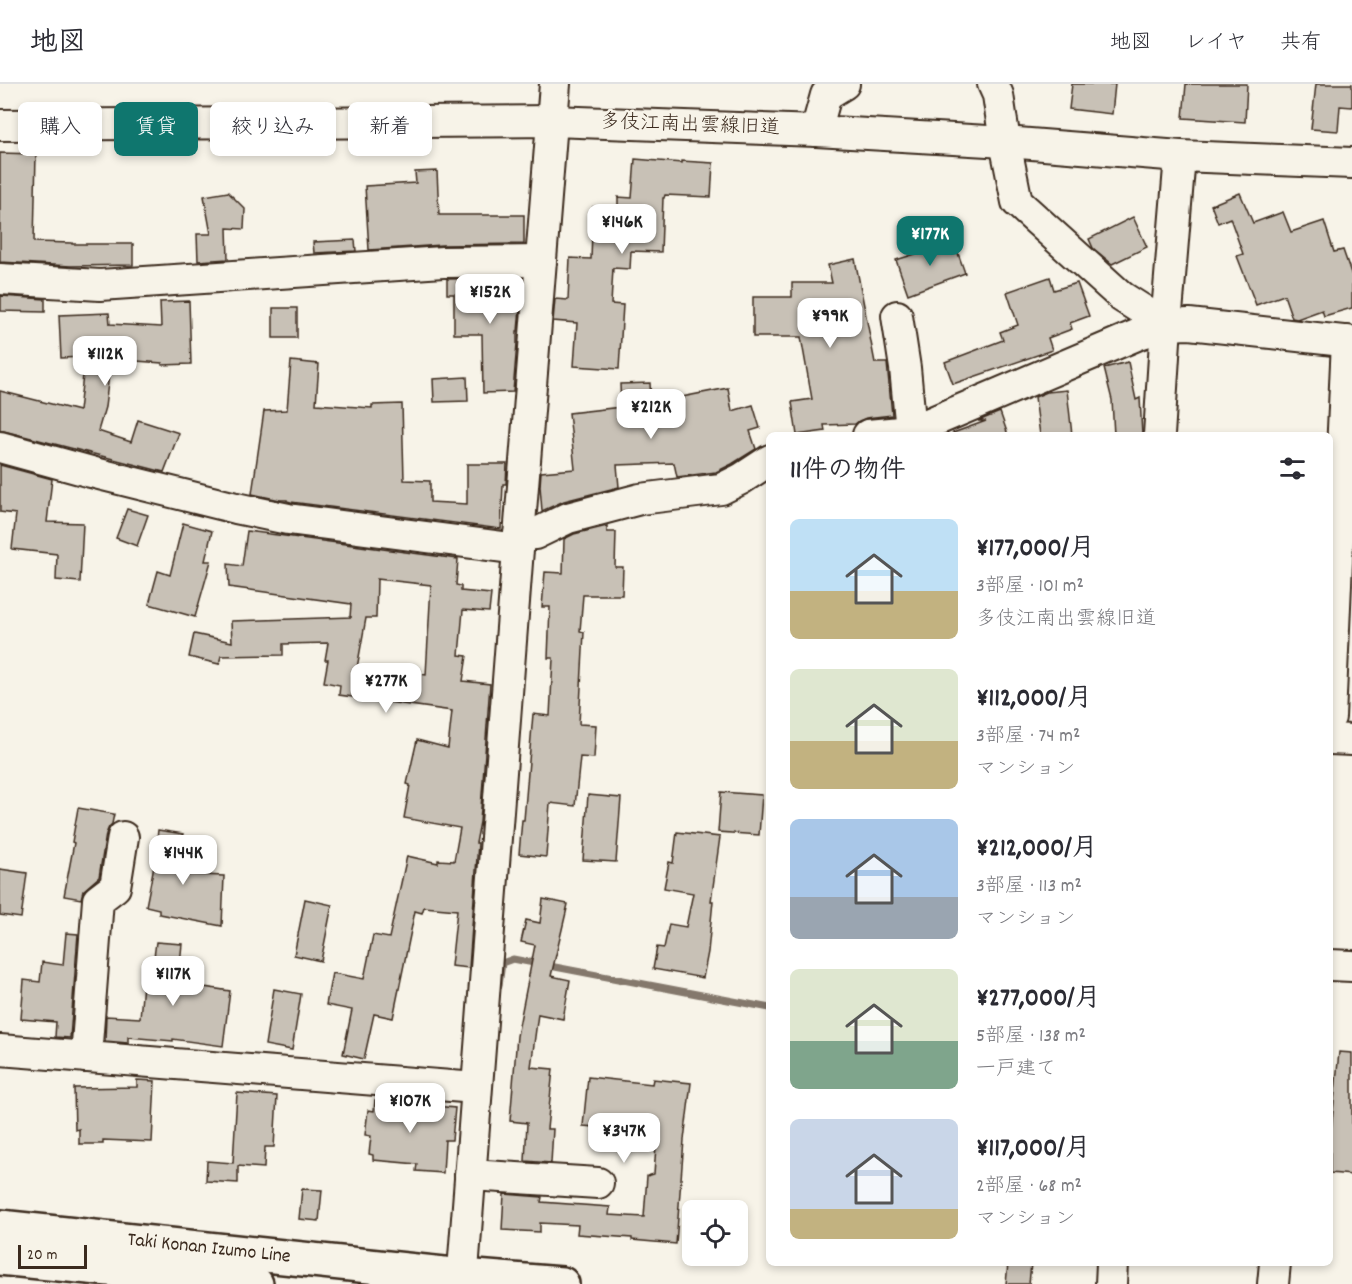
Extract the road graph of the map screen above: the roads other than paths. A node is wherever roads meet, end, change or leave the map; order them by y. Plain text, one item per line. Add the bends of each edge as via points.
1 (555, 84) edge
2 (844, 84) edge
3 (993, 84) edge
4 (552, 121) junction
5 (0, 125) edge
6 (816, 131) junction
7 (1005, 142) junction
8 (1180, 156) junction
9 (1352, 163) edge
10 (541, 261) junction
11 (0, 279) edge
12 (897, 316) dead end
13 (1166, 325) junction
14 (1350, 341) edge
15 (911, 431) junction
16 (900, 432) edge
17 (1159, 432) edge
18 (0, 447) edge
19 (766, 463) edge
20 (519, 542) junction
21 (1333, 661) edge
22 (1333, 739) edge
23 (1352, 740) edge
24 (123, 837) dead end
25 (1333, 964) edge
26 (1352, 966) edge
27 (0, 1050) edge
28 (86, 1057) junction
29 (476, 1089) junction
30 (470, 1175) junction
31 (598, 1183) dead end
32 (0, 1227) edge
33 (0, 1258) edge
34 (1112, 1266) edge
35 (1275, 1266) edge
36 (463, 1280) edge
37 (256, 1284) edge
38 (562, 1284) edge
39 (1111, 1284) edge
40 (1273, 1284) edge

1 - 4 street
2 - 6 street via 826,95
3 - 7 street
4 - 5 street, 多伎江南出雲線旧道
4 - 6 street, 多伎江南出雲線旧道
4 - 10 street
6 - 7 street, 多伎江南出雲線旧道
7 - 8 street, 多伎江南出雲線旧道
7 - 13 street via 1017,202 1122,297
8 - 9 street, 多伎江南出雲線旧道
8 - 13 street
10 - 11 street via 443,262 100,285
10 - 20 street
12 - 15 street
13 - 14 street
13 - 15 street
13 - 17 street
14 - 21 street
15 - 16 street
18 - 20 street via 288,519
19 - 20 street via 721,489 640,499 568,518
20 - 29 street
22 - 23 street
24 - 28 street via 115,887 98,900
25 - 26 street
27 - 28 street
28 - 29 street
29 - 30 street
30 - 31 street
30 - 36 street
32 - 36 main road, Taki Konan Izumo Line
33 - 37 main road, Taki Konan Izumo Line
34 - 39 street
35 - 40 street
36 - 38 main road, Taki Konan Izumo Line

